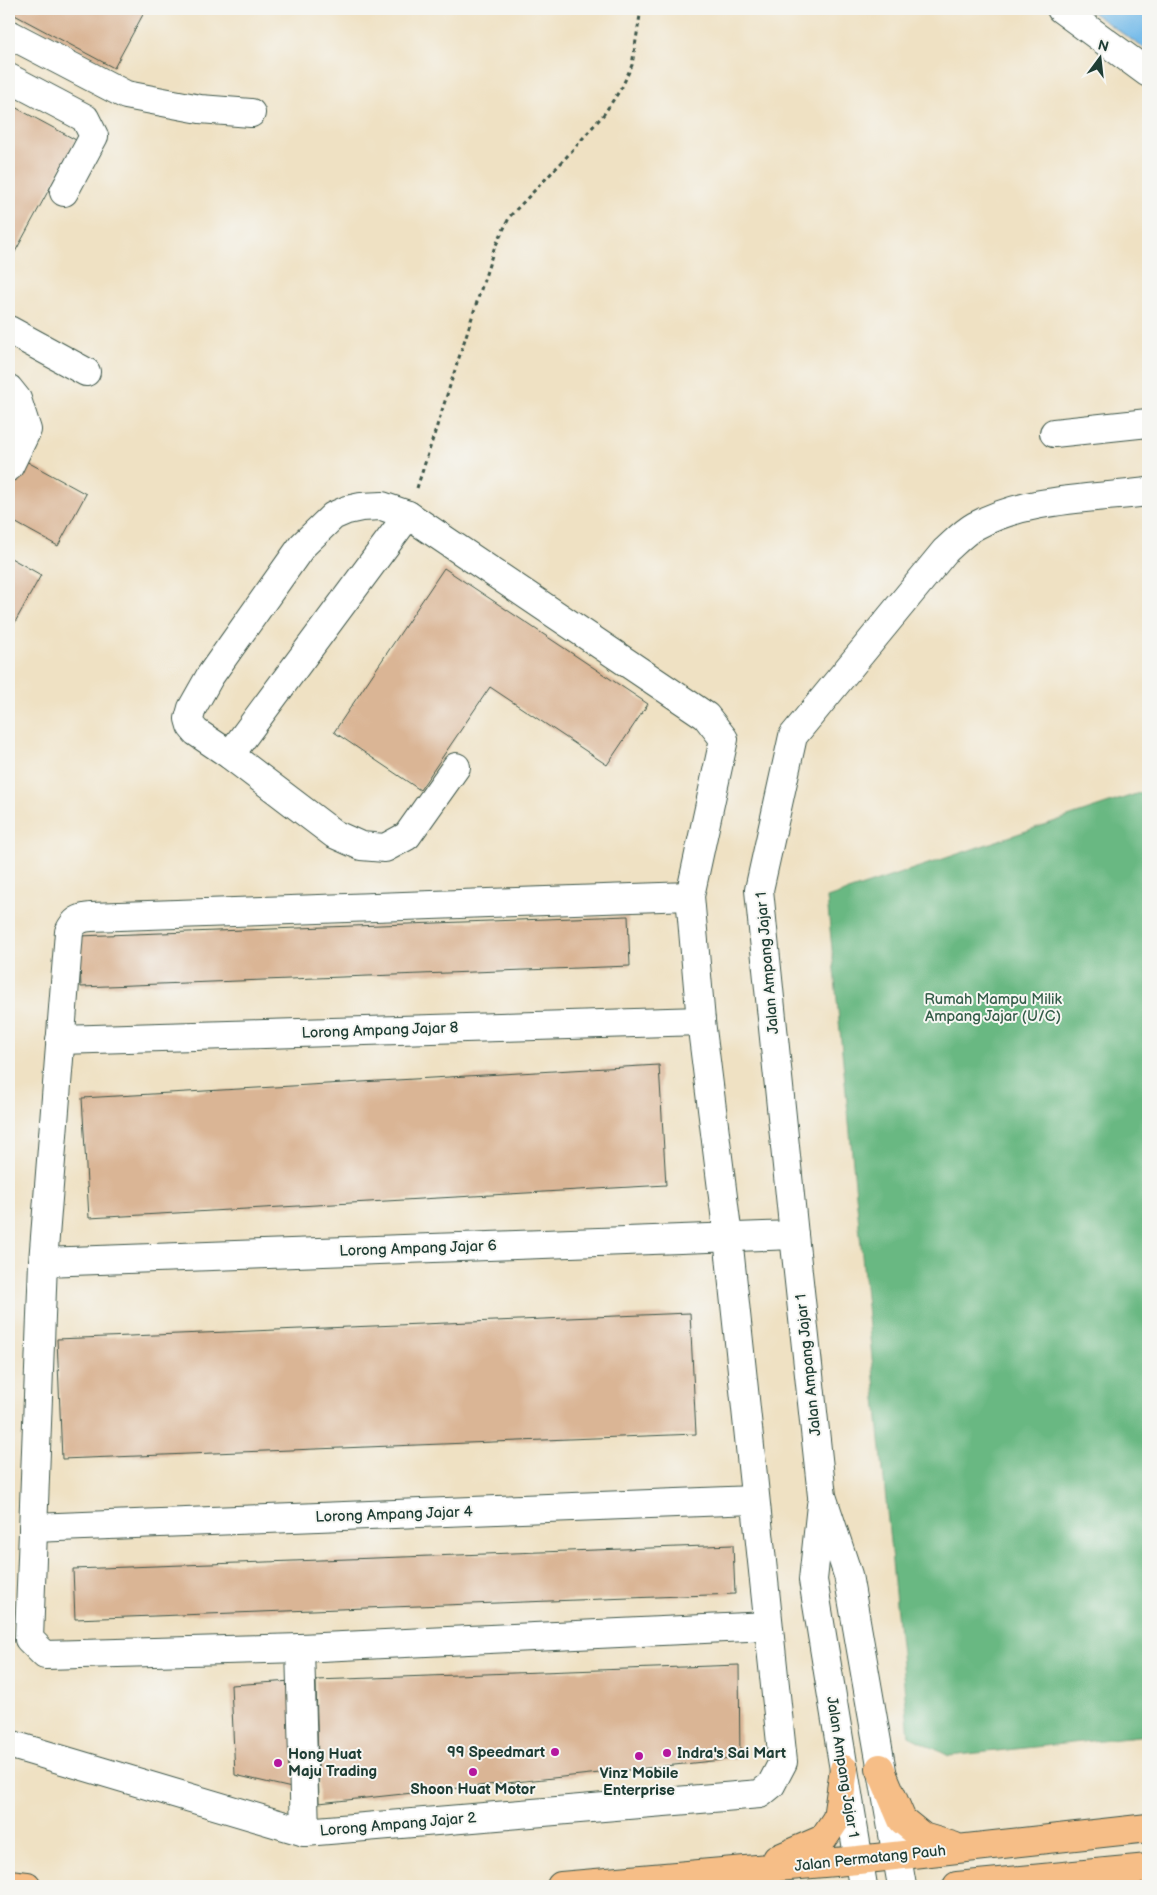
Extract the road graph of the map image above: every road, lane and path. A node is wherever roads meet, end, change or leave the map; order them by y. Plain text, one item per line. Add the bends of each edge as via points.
1 (642, 9) edge
2 (1061, 9) edge
3 (9, 34) edge
4 (1148, 73) edge
5 (9, 78) edge
6 (251, 112) dead end
7 (64, 192) dead end
8 (9, 330) edge
9 (86, 372) dead end
10 (9, 389) edge
11 (1148, 423) edge
12 (1054, 433) dead end
13 (9, 467) edge
14 (1148, 492) edge
15 (408, 515) junction
16 (230, 755) junction
17 (456, 767) dead end
18 (690, 896) junction
19 (701, 1021) junction
20 (60, 1040) junction
21 (794, 1235) junction
22 (728, 1237) junction
23 (43, 1262) junction
24 (822, 1496) junction
25 (754, 1500) junction
26 (33, 1528) junction
27 (768, 1626) junction
28 (300, 1648) junction
29 (9, 1744) edge
30 (880, 1768) junction
31 (844, 1770) junction
32 (1148, 1828) edge
33 (304, 1832) junction
34 (959, 1848) junction
35 (896, 1855) junction
36 (858, 1860) junction
37 (1148, 1868) edge
38 (754, 1869) junction
39 (9, 1884) edge
40 (987, 1885) edge
41 (26, 1886) edge
42 (561, 1886) edge
43 (863, 1886) edge
44 (902, 1886) edge
45 (957, 1886) edge

1 - 15 path via 632,65 622,87 604,114 510,216 494,249
2 - 4 street
3 - 6 street via 126,94 200,109
5 - 7 street via 85,118 94,136
8 - 9 street
10 - 13 street via 17,398 27,430
11 - 12 street
14 - 21 street, Jalan Ampang Jajar 1 via 1046,504 1006,512 973,527 945,551 794,736 759,890
15 - 16 street
15 - 16 street via 382,506 347,510 332,516 302,546 210,676 192,708 191,726
15 - 18 street via 706,716 724,739
16 - 17 street via 334,834 361,846 384,848 406,836
18 - 19 street
18 - 20 street via 82,917 74,922 69,932
19 - 20 street, Lorong Ampang Jajar 8
19 - 22 street
20 - 23 street
21 - 22 street, Lorong Ampang Jajar 6
21 - 24 street, Jalan Ampang Jajar 1
22 - 23 street, Lorong Ampang Jajar 6
22 - 25 street
23 - 26 street
24 - 30 street, Jalan Ampang Jajar 1 via 848,1575
24 - 31 street, Jalan Ampang Jajar 1 via 813,1580
25 - 26 street, Lorong Ampang Jajar 4
25 - 27 street
26 - 28 street via 28,1639 45,1655
27 - 28 street
27 - 33 street, Lorong Ampang Jajar 2 via 783,1762 771,1785 760,1794
28 - 33 street
29 - 33 street, Lorong Ampang Jajar 2
30 - 34 main road via 902,1820 923,1837
30 - 35 street, Jalan Ampang Jajar 1
31 - 36 street, Jalan Ampang Jajar 1
31 - 38 main road via 837,1818 823,1839
32 - 34 main road, Jalan Permatang Pauh
34 - 35 main road, Jalan Permatang Pauh
35 - 36 main road, Jalan Permatang Pauh
35 - 44 street, Jalan Ampang Jajar 1
36 - 38 main road, Jalan Permatang Pauh
36 - 43 street, Jalan Ampang Jajar 1
37 - 40 main road
38 - 42 main road, Jalan Permatang Pauh
39 - 41 main road
40 - 45 main road

